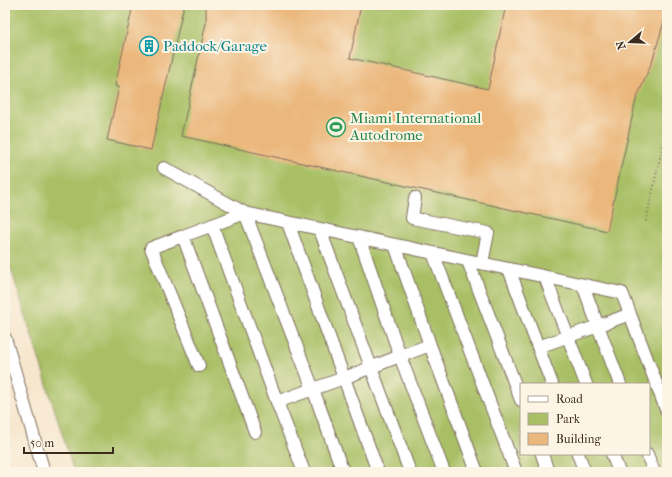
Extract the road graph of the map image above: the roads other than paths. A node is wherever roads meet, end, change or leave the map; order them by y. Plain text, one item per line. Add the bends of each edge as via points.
1 (164, 168) dead end
2 (415, 198) dead end
3 (245, 213) junction
4 (288, 223) junction
5 (212, 225) junction
6 (320, 230) junction
7 (183, 236) junction
8 (359, 238) junction
9 (395, 245) junction
10 (433, 253) junction
11 (468, 260) junction
12 (482, 263) junction
13 (509, 269) junction
14 (545, 276) junction
15 (582, 284) junction
16 (630, 314) junction
17 (598, 326) junction
18 (568, 337) junction
19 (5, 338) edge
20 (430, 345) junction
21 (538, 347) junction
22 (400, 356) junction
23 (199, 366) dead end
24 (371, 368) junction
25 (344, 378) junction
26 (552, 383) edge
27 (586, 383) edge
28 (620, 383) edge
29 (313, 389) junction
30 (520, 397) edge
31 (278, 402) junction
32 (667, 412) edge
33 (255, 432) dead end
34 (542, 455) edge
35 (578, 455) edge
36 (612, 455) edge
37 (647, 455) edge
38 (44, 472) edge
39 (304, 472) edge
40 (343, 472) edge
41 (378, 472) edge
42 (410, 472) edge
43 (444, 472) edge
44 (477, 472) edge
45 (516, 472) edge
46 (548, 472) edge
47 (585, 472) edge
48 (619, 472) edge
49 (654, 472) edge

1 - 3 lane
2 - 12 lane via 412,218 488,233
3 - 4 lane
3 - 5 lane
3 - 29 lane
4 - 6 lane
4 - 25 lane
5 - 7 lane
5 - 31 lane
6 - 8 lane
6 - 24 lane
7 - 23 lane via 151,248
7 - 33 lane
8 - 9 lane
8 - 22 lane
9 - 10 lane
9 - 20 lane
10 - 11 lane
10 - 45 lane
11 - 12 lane
11 - 30 lane
12 - 13 lane
13 - 14 lane
13 - 21 lane
14 - 15 lane
14 - 18 lane
15 - 16 lane via 622,293
15 - 17 lane
16 - 17 lane
16 - 32 lane
17 - 18 lane
17 - 28 lane
18 - 21 lane
18 - 27 lane
19 - 38 lane
20 - 22 lane
20 - 44 lane
21 - 26 lane
22 - 24 lane
22 - 43 lane
24 - 25 lane
24 - 42 lane
25 - 29 lane
25 - 41 lane
29 - 31 lane
29 - 40 lane
31 - 39 lane
34 - 46 lane
35 - 47 lane
36 - 48 lane
37 - 49 lane

